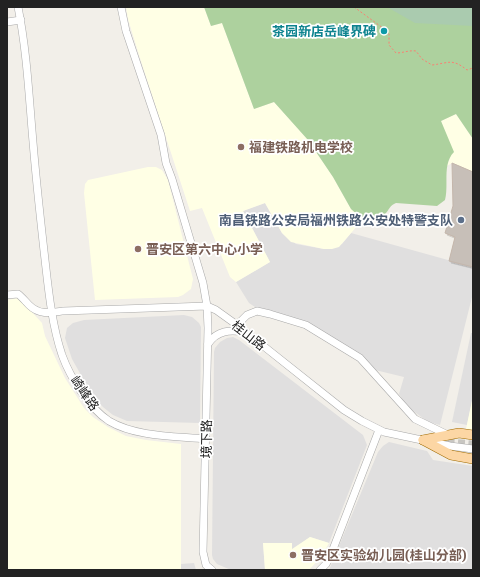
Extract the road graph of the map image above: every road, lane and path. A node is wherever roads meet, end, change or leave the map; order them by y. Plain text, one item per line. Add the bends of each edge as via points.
1 (18, 7) edge
2 (121, 7) edge
3 (354, 7) edge
4 (21, 20) junction
5 (7, 22) edge
6 (473, 68) edge
7 (7, 295) edge
8 (207, 306) junction
9 (52, 313) junction
10 (236, 325) junction
11 (244, 332) junction
12 (208, 344) junction
13 (379, 430) junction
14 (448, 435) junction
15 (473, 435) edge
16 (206, 439) junction
17 (423, 440) junction
18 (473, 449) edge
19 (473, 459) edge
20 (212, 570) edge
21 (320, 570) edge

1 - 4 street, 崎峰路
2 - 8 street, 境下路 via 126,31 161,135 166,162 203,283
3 - 6 path via 387,31 389,45 396,52 416,51 422,59 432,65 452,61 467,70
4 - 5 street
4 - 9 street, 崎峰路 via 36,186
7 - 9 street via 18,294 37,311
8 - 9 street
8 - 10 street, 桂山路
8 - 12 street, 境下路
9 - 16 street, 崎峰路 via 68,368 91,405 100,414 115,424 137,432
10 - 11 street, 桂山路
10 - 14 street via 251,312 257,311 306,325 360,358 412,418
11 - 12 street via 221,332
11 - 13 street, 桂山路 via 344,410
12 - 16 street, 境下路
13 - 17 street, 桂山路
13 - 21 street via 330,557
14 - 15 main road
14 - 17 main road
16 - 20 street, 境下路 via 204,552 206,565
17 - 18 street, 桂山路
17 - 19 main road via 451,455

